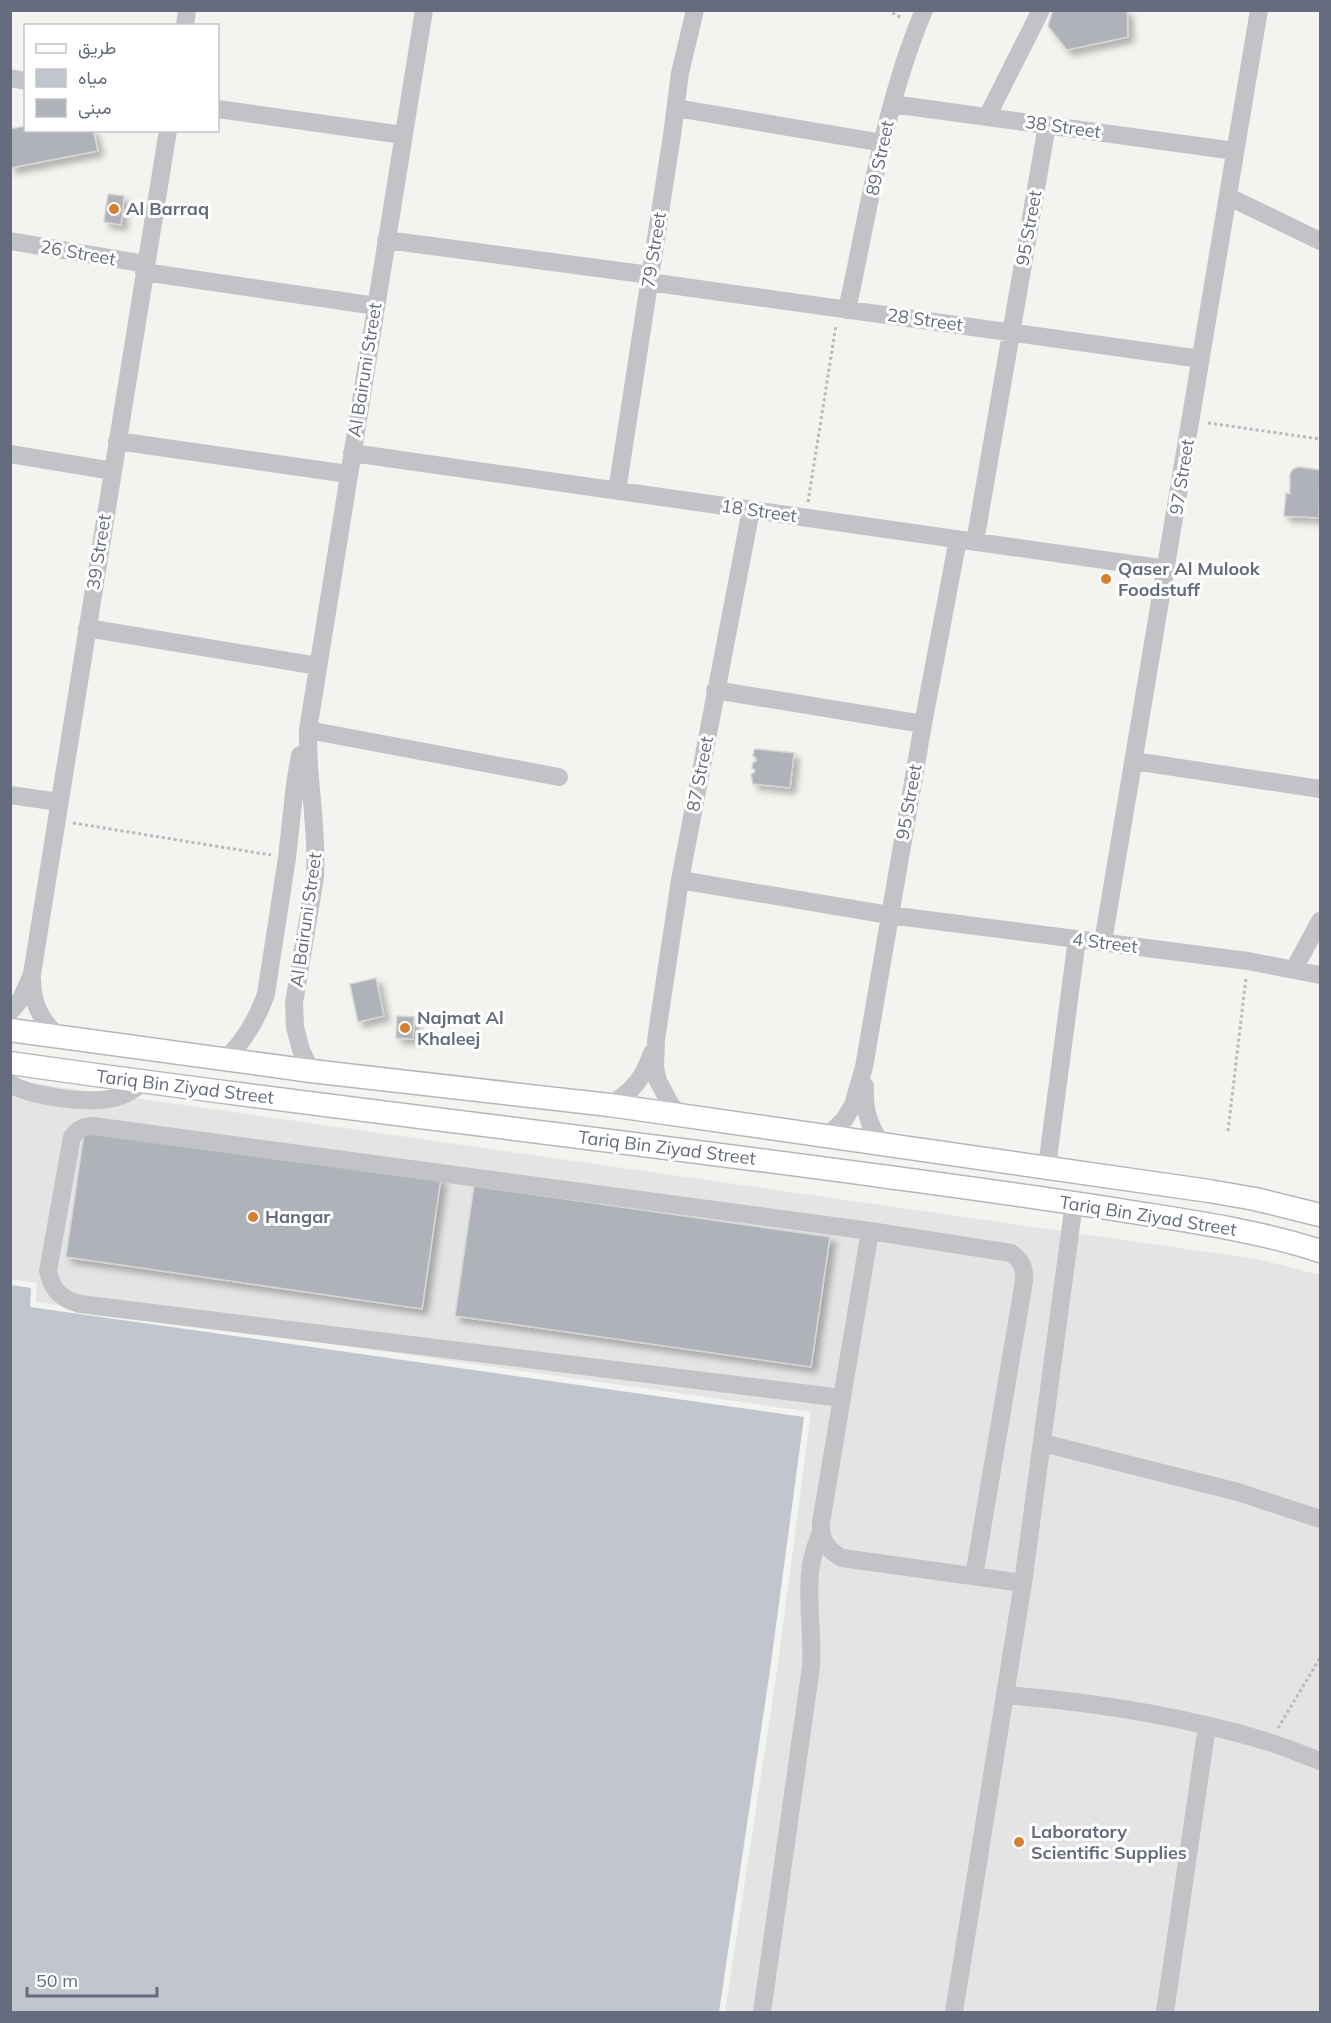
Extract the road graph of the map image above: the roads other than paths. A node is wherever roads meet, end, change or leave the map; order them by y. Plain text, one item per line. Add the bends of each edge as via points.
1 (424, 10) edge
2 (695, 10) edge
3 (924, 10) edge
4 (1041, 10) edge
5 (1259, 10) edge
6 (892, 104) junction
7 (676, 108) junction
8 (219, 109) edge
9 (987, 117) junction
10 (1047, 125) junction
11 (168, 132) edge
12 (403, 135) junction
13 (883, 143) junction
14 (1235, 151) junction
15 (1229, 197) junction
16 (386, 240) junction
17 (10, 241) edge
18 (1320, 241) edge
19 (145, 268) junction
20 (650, 278) junction
21 (376, 306) junction
22 (843, 309) junction
23 (1010, 332) junction
24 (1201, 359) junction
25 (117, 441) junction
26 (351, 453) junction
27 (10, 454) edge
28 (112, 471) junction
29 (348, 474) junction
30 (616, 491) junction
31 (752, 510) junction
32 (967, 540) junction
33 (1167, 568) junction
34 (87, 628) junction
35 (318, 666) junction
36 (715, 690) junction
37 (923, 724) junction
38 (308, 730) junction
39 (1134, 761) junction
40 (559, 777) dead end
41 (1320, 789) edge
42 (10, 795) edge
43 (59, 802) junction
44 (680, 880) junction
45 (889, 915) junction
46 (1320, 921) edge
47 (1077, 939) junction
48 (1103, 942) junction
49 (1294, 969) junction
50 (32, 974) junction
51 (1320, 975) edge
52 (10, 1012) edge
53 (10, 1030) edge
54 (59, 1037) junction
55 (656, 1040) junction
56 (225, 1060) junction
57 (10, 1063) edge
58 (864, 1067) junction
59 (311, 1071) junction
60 (143, 1082) junction
61 (10, 1084) edge
62 (609, 1106) junction
63 (681, 1115) junction
64 (827, 1136) junction
65 (880, 1143) junction
66 (1047, 1166) junction
67 (821, 1168) junction
68 (1074, 1203) junction
69 (1320, 1215) edge
70 (870, 1231) junction
71 (1320, 1251) edge
72 (842, 1398) junction
73 (1043, 1443) junction
74 (1320, 1519) edge
75 (820, 1532) junction
76 (974, 1576) junction
77 (1023, 1583) junction
78 (1005, 1695) junction
79 (1207, 1726) junction
80 (1320, 1761) edge
81 (762, 2013) edge
82 (954, 2013) edge
83 (1165, 2013) edge

1 - 12 street, Al Bairuni Street
2 - 7 street, 79 Street
3 - 6 street, 89 Street
4 - 9 street
5 - 14 street, 97 Street
6 - 9 street, 38 Street
6 - 13 street, 89 Street
7 - 13 street
7 - 20 street, 79 Street
8 - 12 street
9 - 10 street, 38 Street
10 - 14 street, 38 Street
10 - 23 street, 95 Street
11 - 19 street, 39 Street
12 - 16 street, Al Bairuni Street
13 - 22 street, 89 Street
14 - 15 street, 97 Street
15 - 18 street
15 - 24 street, 97 Street
16 - 20 street, 28 Street
16 - 21 street, Al Bairuni Street
17 - 19 street, 26 Street
19 - 21 street, 26 Street
19 - 25 street, 39 Street
20 - 22 street, 28 Street
20 - 30 street, 79 Street
21 - 26 street, Al Bairuni Street
22 - 23 street, 28 Street
23 - 24 street, 28 Street
23 - 32 street, 95 Street
24 - 33 street, 97 Street
25 - 28 street, 39 Street
25 - 29 street
26 - 29 street, Al Bairuni Street
26 - 30 street, 18 Street
27 - 28 street
28 - 34 street, 39 Street
29 - 35 street, Al Bairuni Street
30 - 31 street, 18 Street
31 - 32 street, 18 Street
31 - 36 street, 87 Street
32 - 33 street, 18 Street
32 - 37 street, 95 Street
33 - 39 street, 97 Street
34 - 35 street
34 - 43 street, 39 Street
35 - 38 street, Al Bairuni Street
36 - 37 street
36 - 44 street, 87 Street
37 - 45 street, 95 Street
38 - 40 street
38 - 56 street, Al Bairuni Street via 295,784 266,994 250,1030
38 - 59 street, Al Bairuni Street via 315,878 294,1003 295,1027
39 - 41 street
39 - 48 street, 97 Street
42 - 43 street
43 - 50 street, 39 Street
44 - 45 street, 4 Street
44 - 55 street, 87 Street
45 - 47 street, 4 Street
45 - 58 street, 95 Street
46 - 49 street
47 - 48 street, 4 Street
47 - 66 street
48 - 49 street, 4 Street
49 - 51 street, 4 Street
50 - 52 street, 39 Street via 21,999
50 - 54 street, 39 Street via 37,1009 48,1028
53 - 54 main road, Tariq Bin Ziyad Street
54 - 56 main road, Tariq Bin Ziyad Street
55 - 62 street, 87 Street via 640,1080
55 - 63 street, 87 Street via 658,1081
56 - 59 main road, Tariq Bin Ziyad Street
57 - 60 main road, Tariq Bin Ziyad Street
58 - 64 street, 95 Street via 854,1106
58 - 65 street, 95 Street via 866,1111
59 - 62 main road, Tariq Bin Ziyad Street
60 - 61 street via 124,1095 102,1100 50,1095
60 - 67 main road, Tariq Bin Ziyad Street
62 - 63 main road, Tariq Bin Ziyad Street
63 - 64 main road, Tariq Bin Ziyad Street
64 - 65 main road, Tariq Bin Ziyad Street
64 - 67 main road
65 - 66 main road, Tariq Bin Ziyad Street
66 - 69 main road, Tariq Bin Ziyad Street via 1255,1199
67 - 68 main road, Tariq Bin Ziyad Street
68 - 71 main road, Tariq Bin Ziyad Street via 1260,1234
68 - 73 street
70 - 72 street
70 - 72 street via 93,1126 77,1130 72,1137 48,1271 57,1294 80,1304
70 - 76 street via 1011,1252 1024,1270
72 - 75 street
73 - 74 street via 1238,1492
73 - 77 street
75 - 76 street via 827,1548 842,1558
75 - 81 street via 810,1571 811,1667
76 - 77 street
77 - 78 street
78 - 79 street via 1096,1704
78 - 82 street
79 - 80 street via 1270,1742
79 - 83 street

